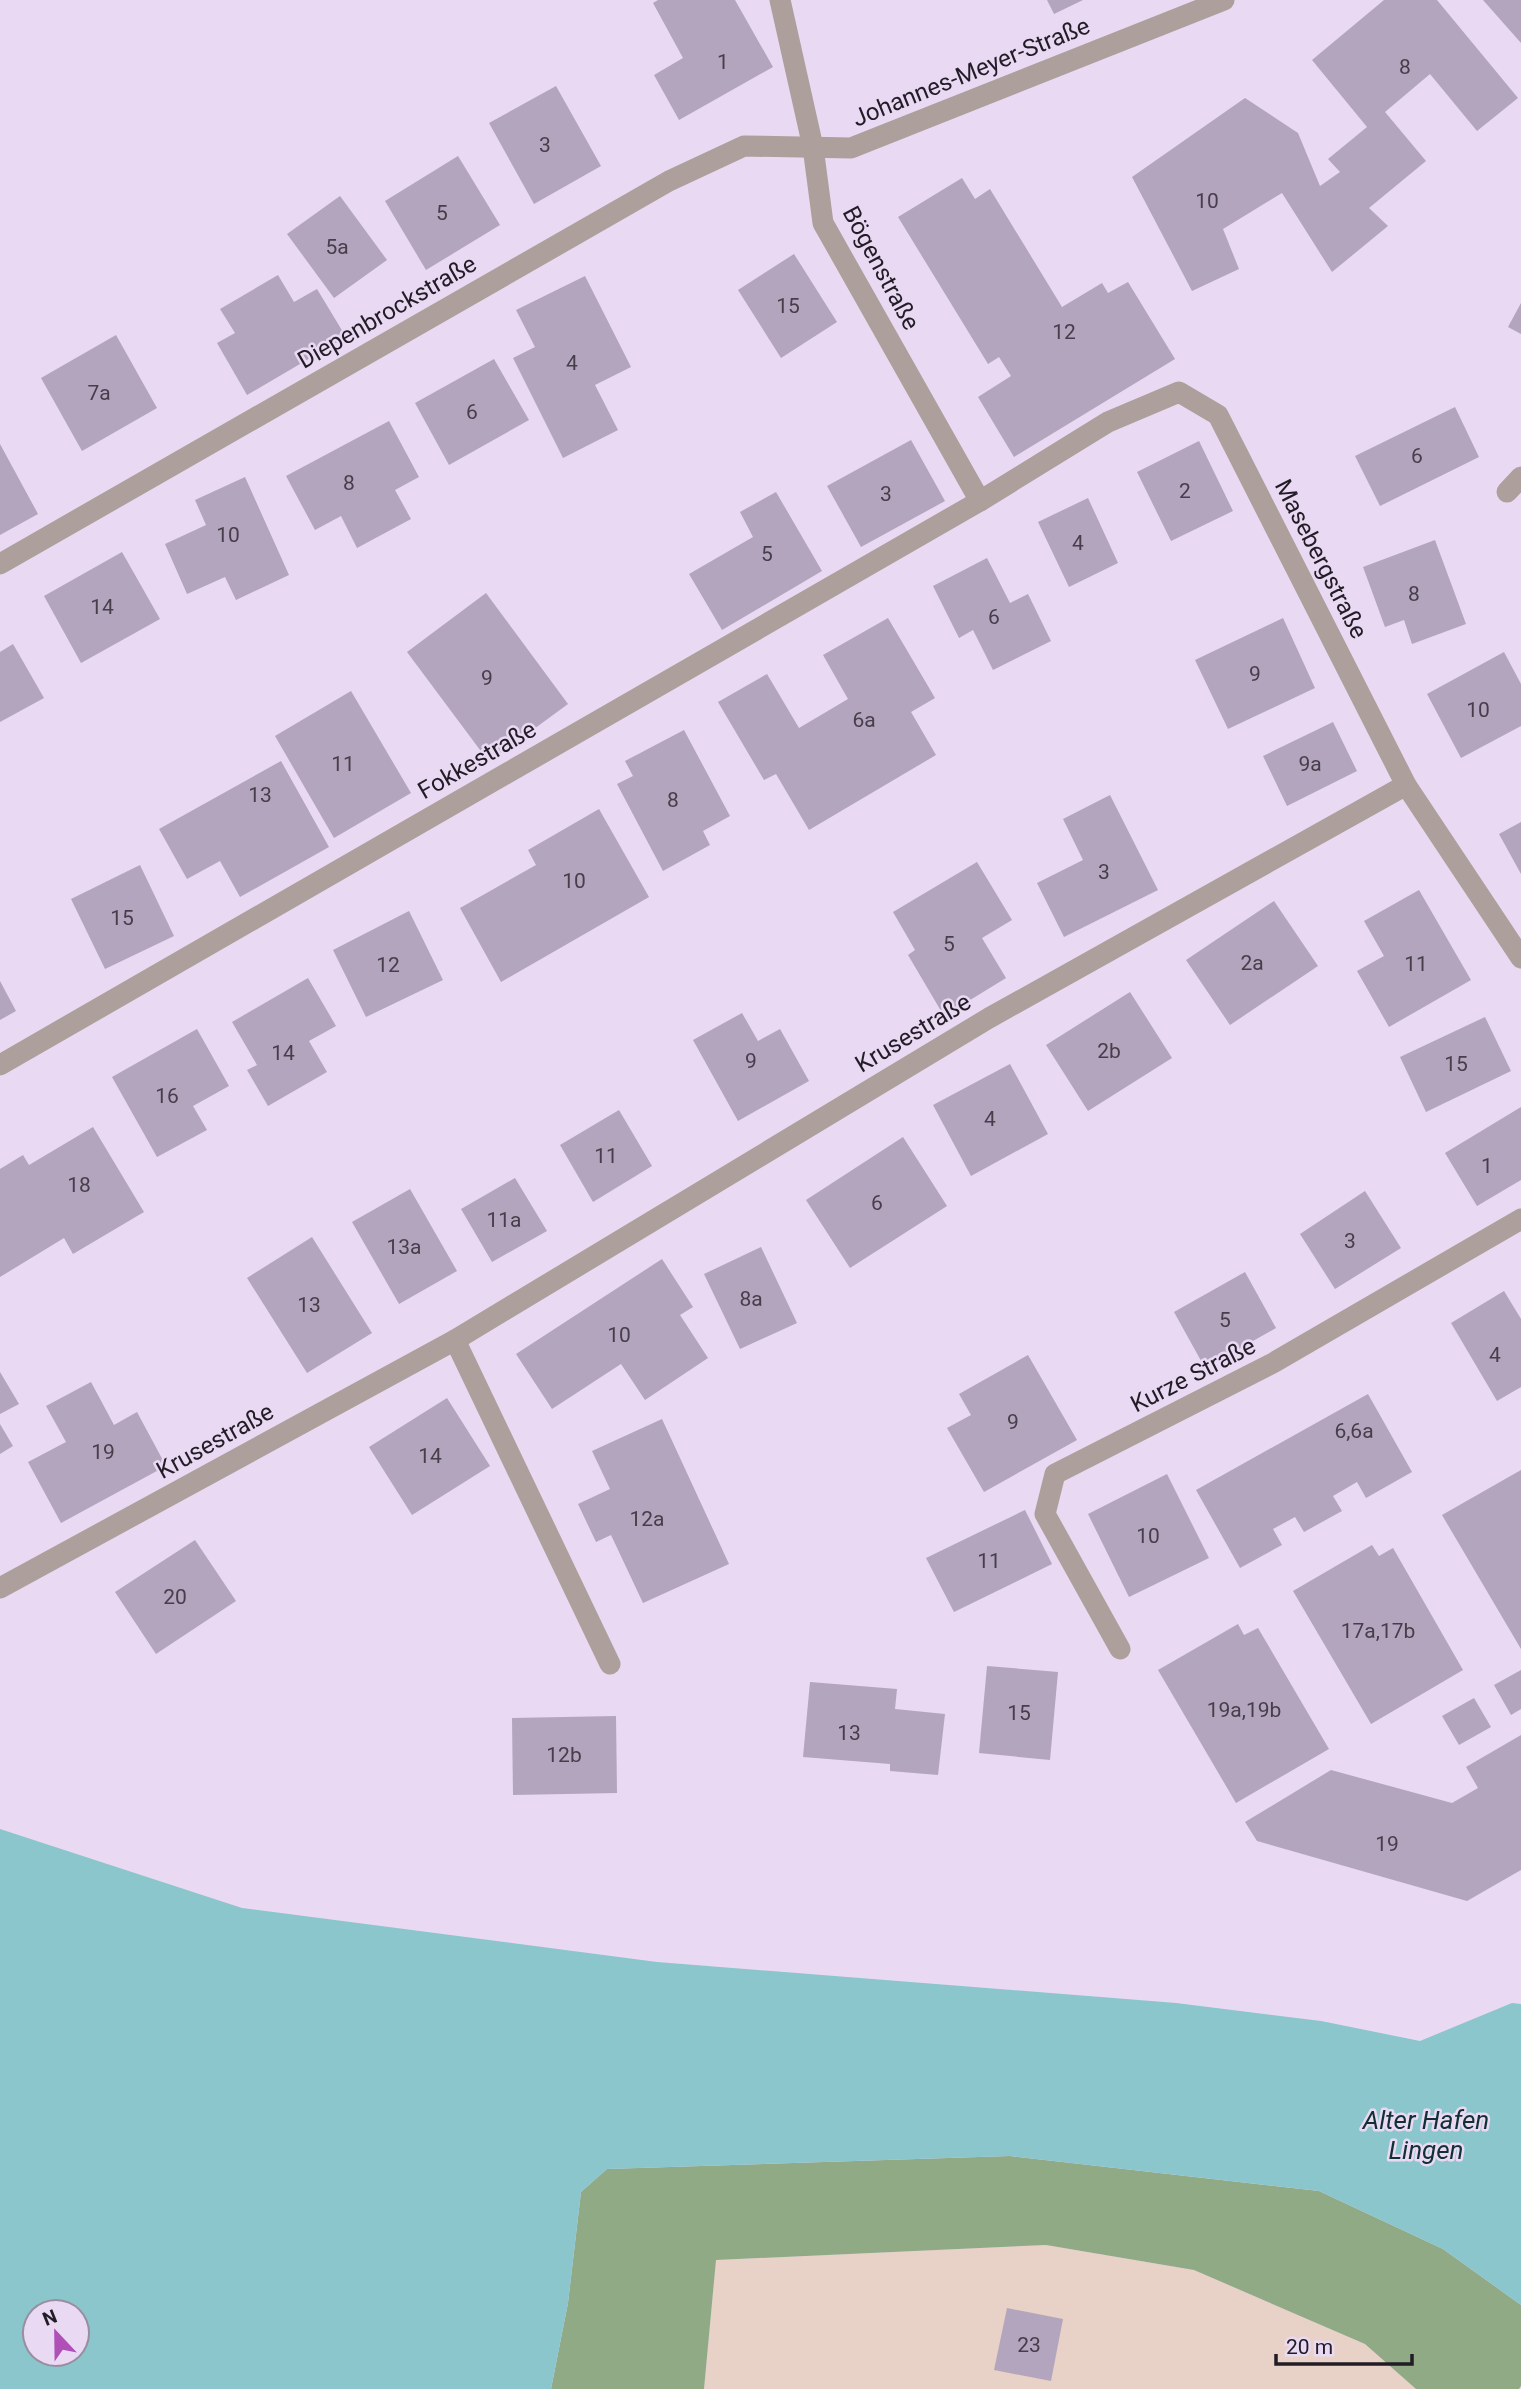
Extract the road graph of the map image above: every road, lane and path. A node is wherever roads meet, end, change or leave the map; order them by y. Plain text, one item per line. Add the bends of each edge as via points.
1 (780, 0) edge
2 (1224, 0) edge
3 (813, 147) junction
4 (981, 501) junction
5 (0, 564) edge
6 (1406, 785) junction
7 (1521, 958) edge
8 (0, 1065) edge
9 (1521, 1219) edge
10 (454, 1340) junction
11 (0, 1588) edge
12 (1120, 1649) dead end
13 (610, 1664) dead end

1 - 3 street, Bögenstraße
2 - 3 street, Johannes-Meyer-Straße via 851,148
3 - 4 street, Bögenstraße via 822,223
3 - 5 street, Diepenbrockstraße via 744,146 669,181
4 - 6 street, Masebergstraße via 1108,422 1179,392 1218,415
4 - 8 street, Fokkestraße
6 - 7 street, Masebergstraße
6 - 10 street, Krusestraße via 989,1018
9 - 12 street, Kurze Straße via 1273,1363 1055,1475 1045,1514
10 - 11 street, Krusestraße
10 - 13 street

